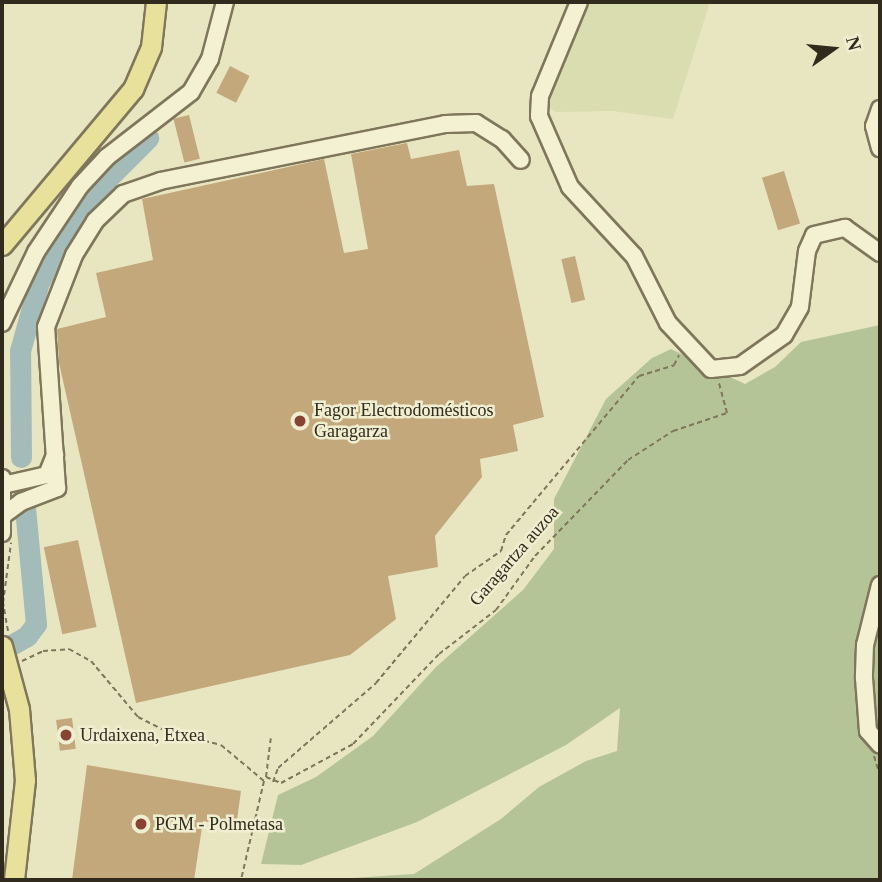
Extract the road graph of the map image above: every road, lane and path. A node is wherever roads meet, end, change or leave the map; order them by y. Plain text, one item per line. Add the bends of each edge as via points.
1 (156, 2) edge
2 (225, 2) edge
3 (579, 2) edge
4 (880, 109) edge
5 (880, 148) edge
6 (521, 160) dead end
7 (2, 245) edge
8 (880, 253) edge
9 (2, 323) edge
10 (685, 344) junction
11 (711, 369) junction
12 (56, 453) junction
13 (2, 482) edge
14 (2, 523) edge
15 (880, 585) edge
16 (2, 603) edge
17 (10, 652) edge
18 (271, 738) dead end
19 (880, 744) edge
20 (266, 777) junction
21 (264, 781) junction
22 (273, 783) junction
23 (14, 880) edge
24 (241, 880) edge

1 - 7 main road via 151,47 133,89
2 - 9 street via 210,59 191,92 107,157 80,186 36,252
3 - 10 street via 540,96 539,116 570,187 634,256 656,304
4 - 5 street via 874,126
6 - 12 street via 502,139 475,123 445,124 160,181 123,194 95,221 74,255 46,327
8 - 11 street via 845,228 814,235 807,251 800,307 784,335 740,366
10 - 11 street
10 - 22 path via 674,365 639,376 506,535 501,551 465,576 376,683 278,768
11 - 22 path, Garagartza auzoa via 726,398 727,413 673,431 628,460 535,555 496,610 439,654 359,738 312,770
12 - 13 street via 47,475
12 - 14 street via 57,488 21,502
13 - 14 street
14 - 16 path via 12,535
15 - 19 street via 865,645 864,678 868,731
16 - 17 path
17 - 21 path via 23,661 43,651 69,649 90,662 138,717 163,730 221,745
17 - 23 main road via 25,780
18 - 20 path
20 - 21 path
20 - 22 path
21 - 24 path

